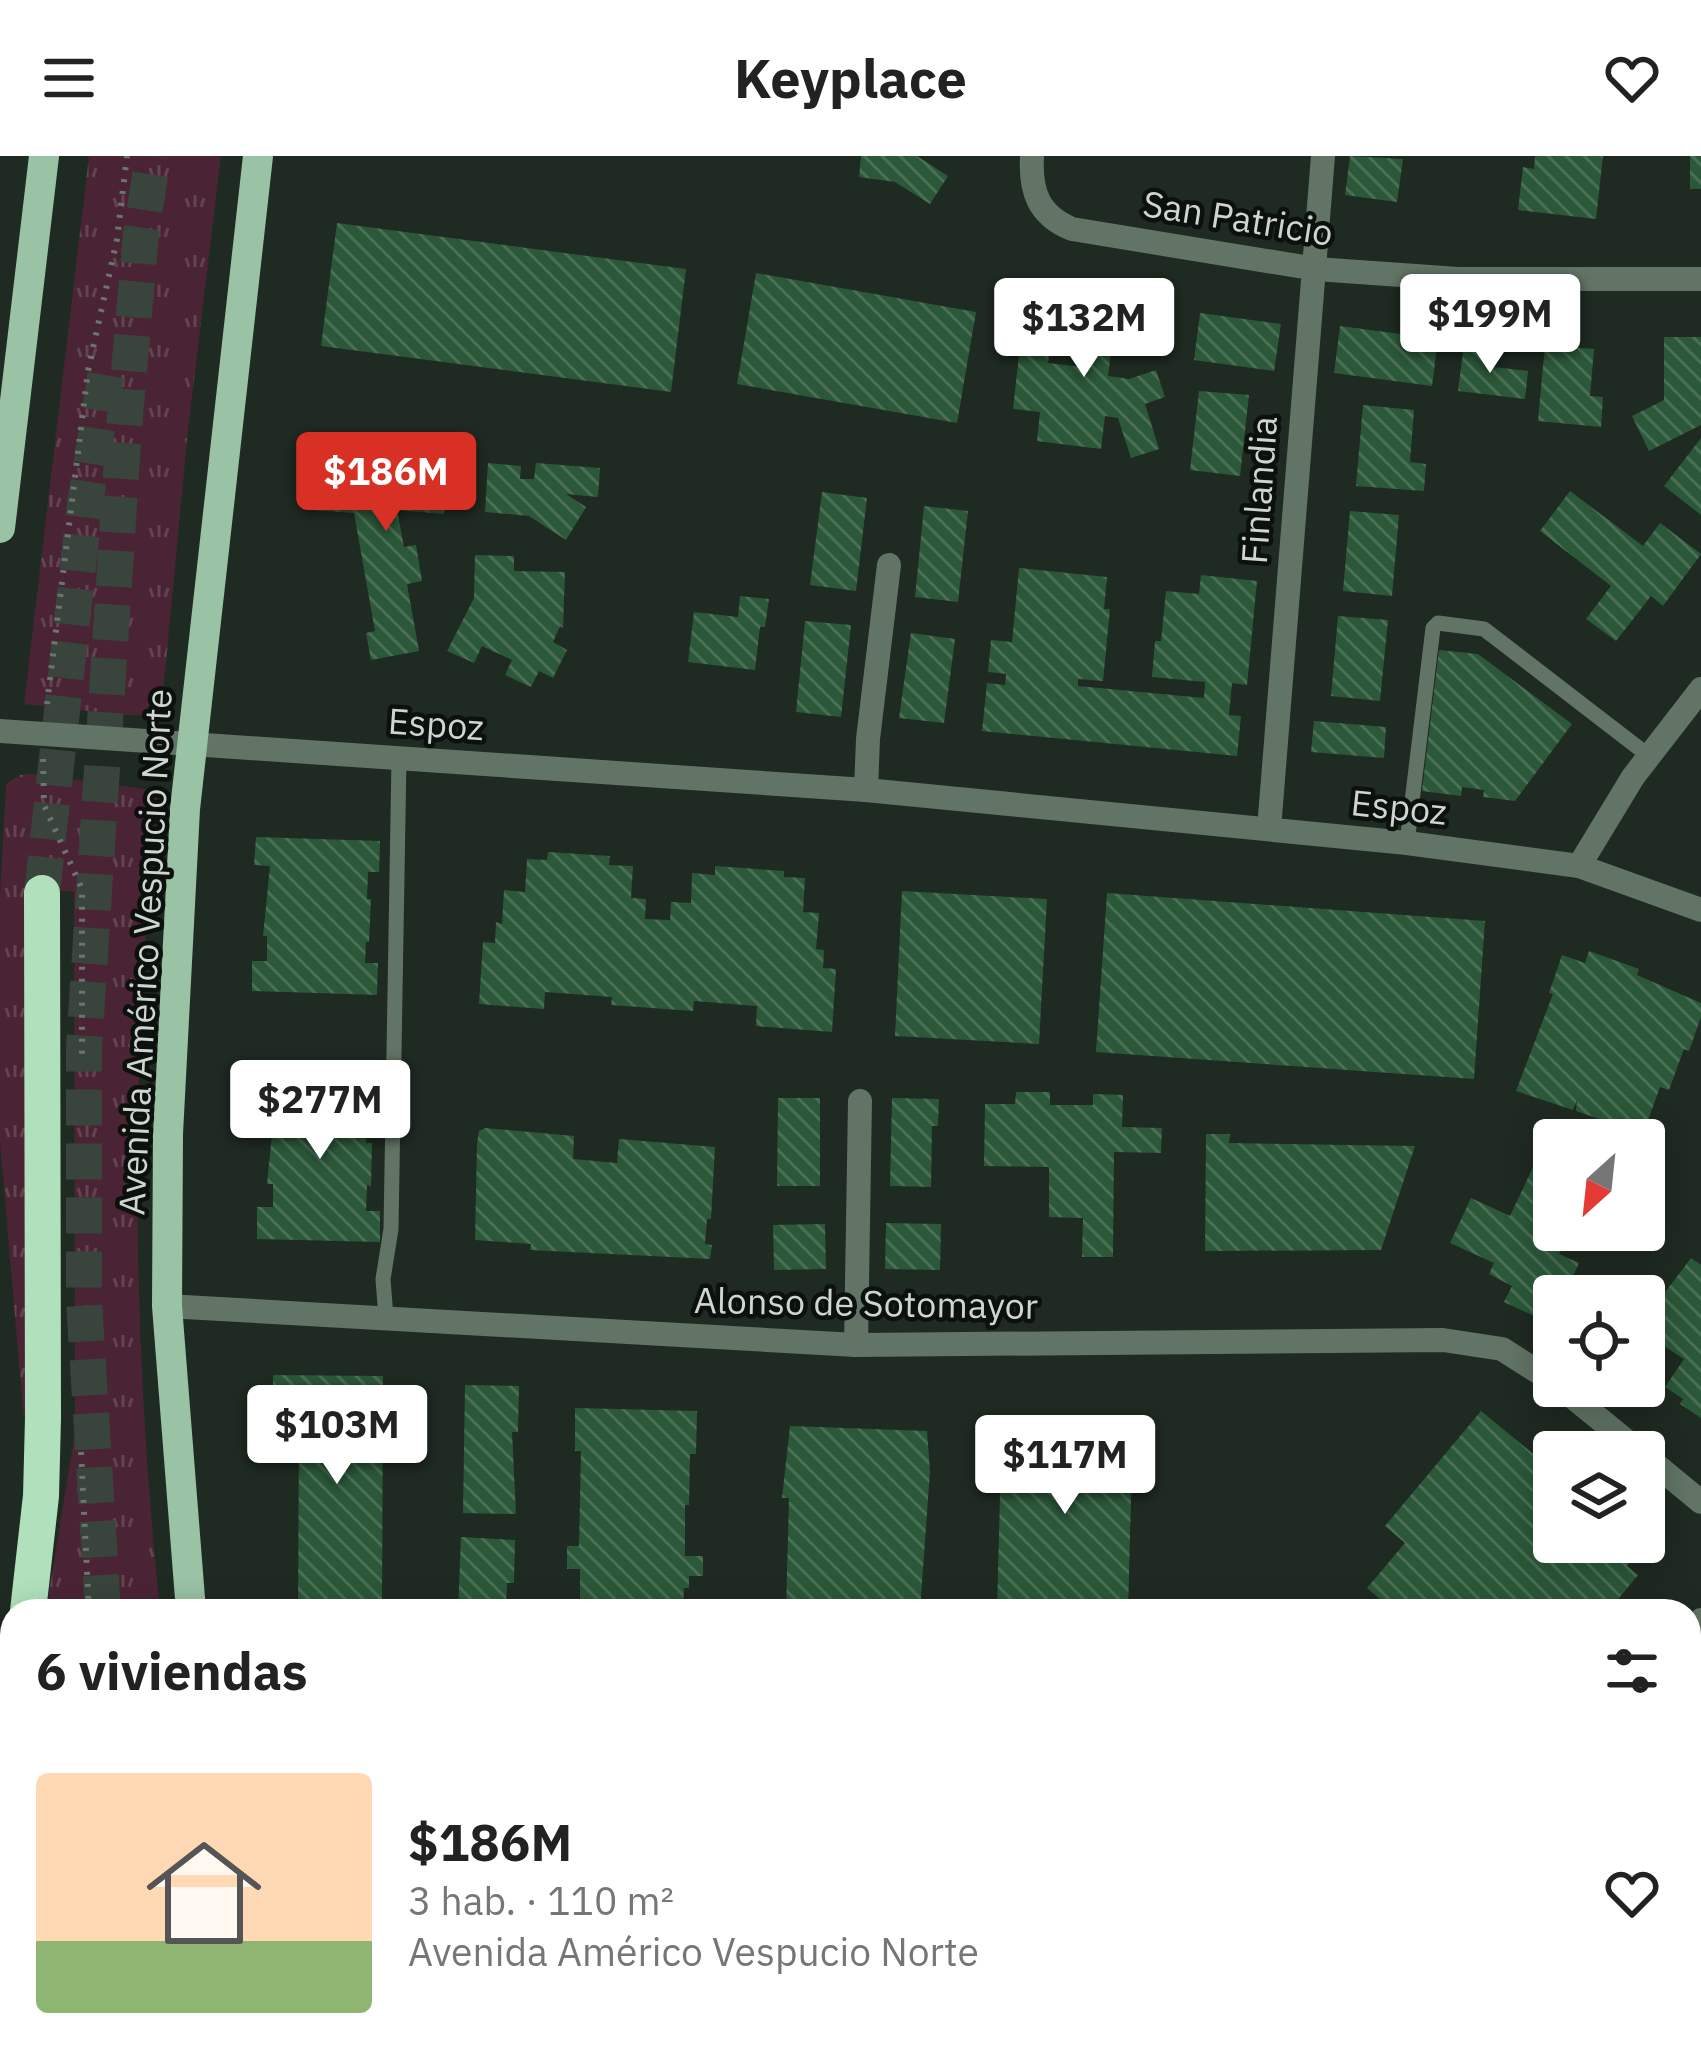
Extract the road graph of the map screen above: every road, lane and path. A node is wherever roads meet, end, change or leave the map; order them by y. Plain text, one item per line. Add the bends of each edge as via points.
1 (44, 156) edge
2 (127, 156) edge
3 (258, 156) edge
4 (1032, 156) edge
5 (1323, 156) edge
6 (1316, 269) junction
7 (1701, 279) edge
8 (3, 486) edge
9 (0, 528) edge
10 (890, 566) dead end
11 (1701, 689) edge
12 (0, 730) edge
13 (45, 733) junction
14 (192, 742) junction
15 (1649, 756) junction
16 (399, 758) junction
17 (866, 790) junction
18 (1269, 829) junction
19 (1406, 843) junction
20 (1580, 866) junction
21 (42, 893) tunnel mouth
22 (1701, 910) edge
23 (82, 1080) dead end
24 (860, 1101) dead end
25 (166, 1306) junction
26 (386, 1318) junction
27 (856, 1346) junction
28 (1533, 1369) edge
29 (1585, 1407) edge
30 (1614, 1431) edge
31 (80, 1439) dead end
32 (1665, 1473) edge
33 (1701, 1502) edge
34 (29, 1599) edge
35 (88, 1599) edge
36 (190, 1599) edge

1 - 8 main road
2 - 13 path via 88,371
3 - 14 main road, Avenida Américo Vespucio Norte
4 - 6 street, San Patricio via 1037,203 1072,229
5 - 6 street, Finlandia
6 - 7 street, San Patricio via 1458,279
6 - 18 street, Finlandia
8 - 9 main road
10 - 17 street
11 - 15 street
12 - 13 street, Espoz
13 - 14 street, Espoz
13 - 23 path via 44,805 82,889
14 - 16 street, Espoz
14 - 25 main road, Avenida Américo Vespucio Norte
15 - 19 lane via 1484,629 1438,623
15 - 20 street
16 - 17 street, Espoz
16 - 26 lane
17 - 18 street, Espoz
18 - 19 street, Espoz
19 - 20 street, Espoz
20 - 22 street, Espoz
21 - 34 highway via 41,1496
24 - 27 street
25 - 26 street, Alonso de Sotomayor
25 - 36 main road, Avenida Américo Vespucio Norte
26 - 27 street, Alonso de Sotomayor
27 - 28 street, Alonso de Sotomayor via 1443,1340 1502,1349
29 - 30 street, Alonso de Sotomayor
31 - 35 path
32 - 33 street, Alonso de Sotomayor

